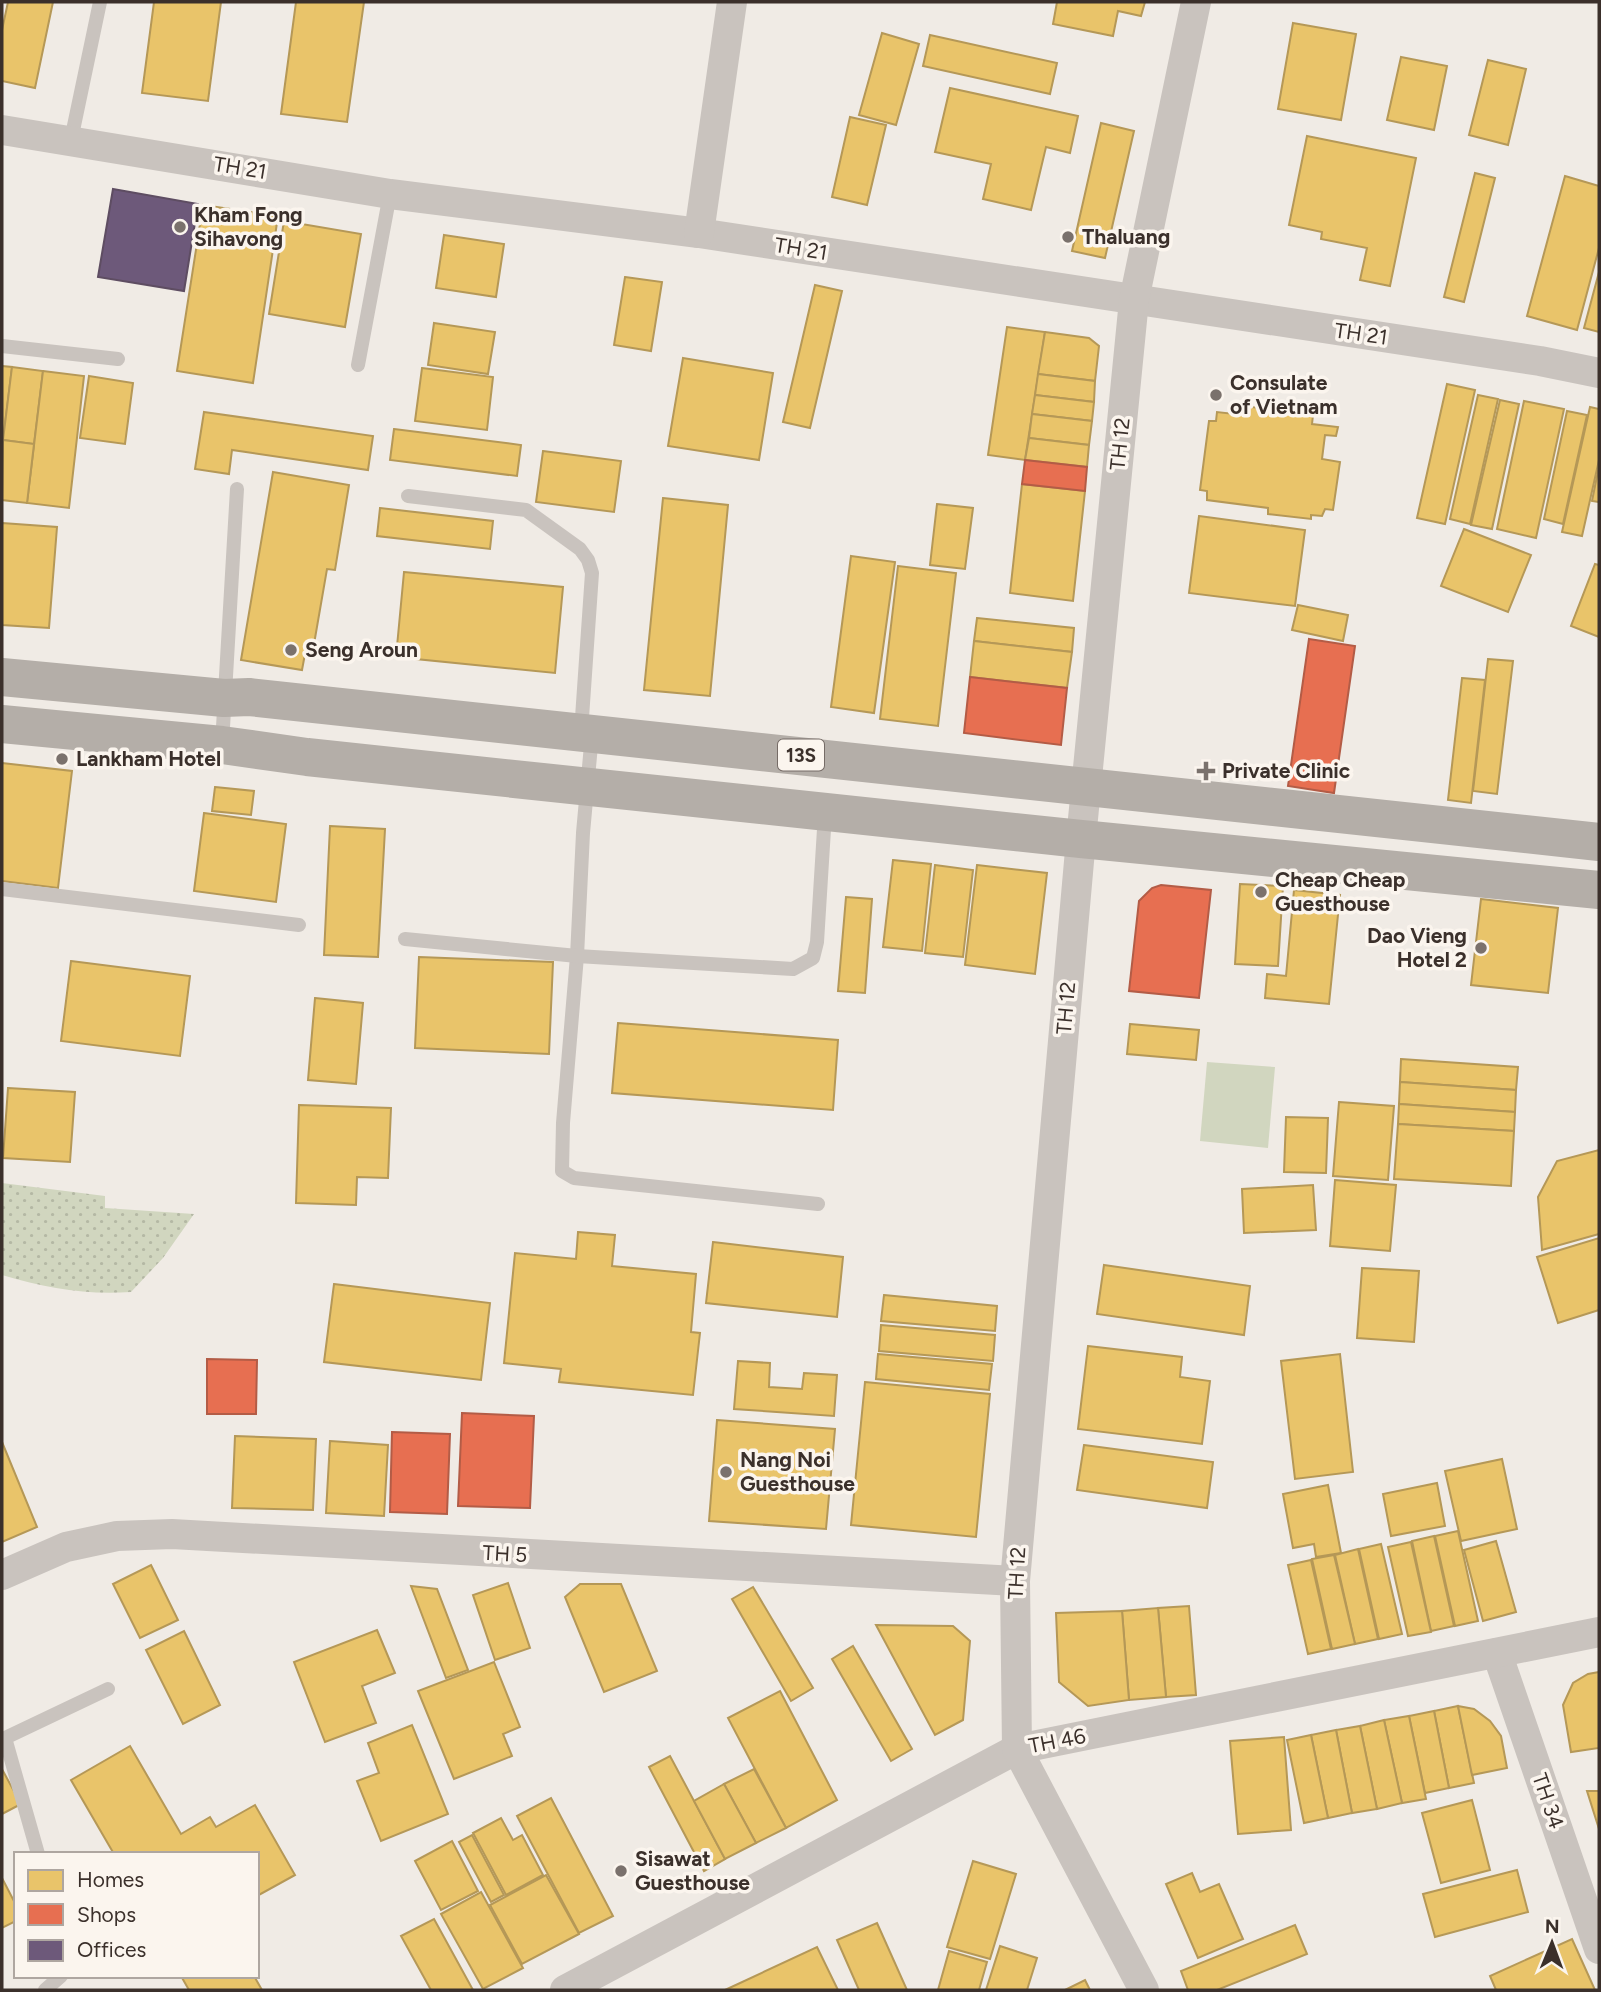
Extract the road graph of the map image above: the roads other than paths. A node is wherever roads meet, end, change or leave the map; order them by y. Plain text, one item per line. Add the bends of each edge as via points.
1 (100, 2) edge
2 (732, 2) edge
3 (1196, 2) edge
4 (2, 130) edge
5 (71, 140) junction
6 (390, 194) junction
7 (699, 233) junction
8 (1134, 300) junction
9 (2, 346) edge
10 (118, 359) dead end
11 (358, 365) dead end
12 (1599, 373) edge
13 (237, 489) dead end
14 (408, 496) dead end
15 (2, 677) edge
16 (224, 698) junction
17 (2, 724) edge
18 (586, 732) junction
19 (222, 745) junction
20 (587, 785) junction
21 (1086, 785) junction
22 (825, 812) junction
23 (1080, 839) junction
24 (1599, 842) edge
25 (2, 890) edge
26 (1599, 890) edge
27 (299, 925) dead end
28 (405, 939) dead end
29 (577, 956) junction
30 (818, 1204) dead end
31 (2, 1575) edge
32 (1015, 1581) junction
33 (1599, 1632) edge
34 (1497, 1653) junction
35 (108, 1689) dead end
36 (4, 1735) edge
37 (1017, 1749) junction
38 (37, 1852) edge
39 (1599, 1949) edge
40 (59, 1978) edge
41 (45, 1990) edge
42 (565, 1990) edge
43 (1144, 1990) edge

1 - 5 lane
2 - 7 street
3 - 8 street, TH 12
4 - 5 street, TH 21
5 - 6 street, TH 21
6 - 7 street, TH 21
6 - 11 lane
7 - 8 street, TH 21
8 - 12 street, TH 21
8 - 21 street, TH 12
9 - 10 lane
13 - 16 lane
14 - 18 lane via 526,510 589,559
15 - 16 highway, 13S
16 - 18 highway, 13S via 249,696
16 - 19 lane
17 - 19 highway
18 - 20 lane
18 - 21 highway, 13S
19 - 20 highway
20 - 22 highway
20 - 29 lane
21 - 23 street, TH 12
21 - 24 highway, 13S
22 - 23 highway
22 - 29 lane via 817,942 813,958 793,970
23 - 26 highway
23 - 32 street, TH 12
25 - 27 lane
28 - 29 lane
29 - 30 lane via 562,1171 574,1178
31 - 32 street, TH 5 via 65,1546 117,1536 172,1534
32 - 37 street, TH 12
33 - 34 street, TH 46
34 - 37 street, TH 46
34 - 39 street, TH 34
35 - 36 lane
36 - 38 lane
37 - 42 street, TH 46
37 - 43 street, TH 12
40 - 41 lane

